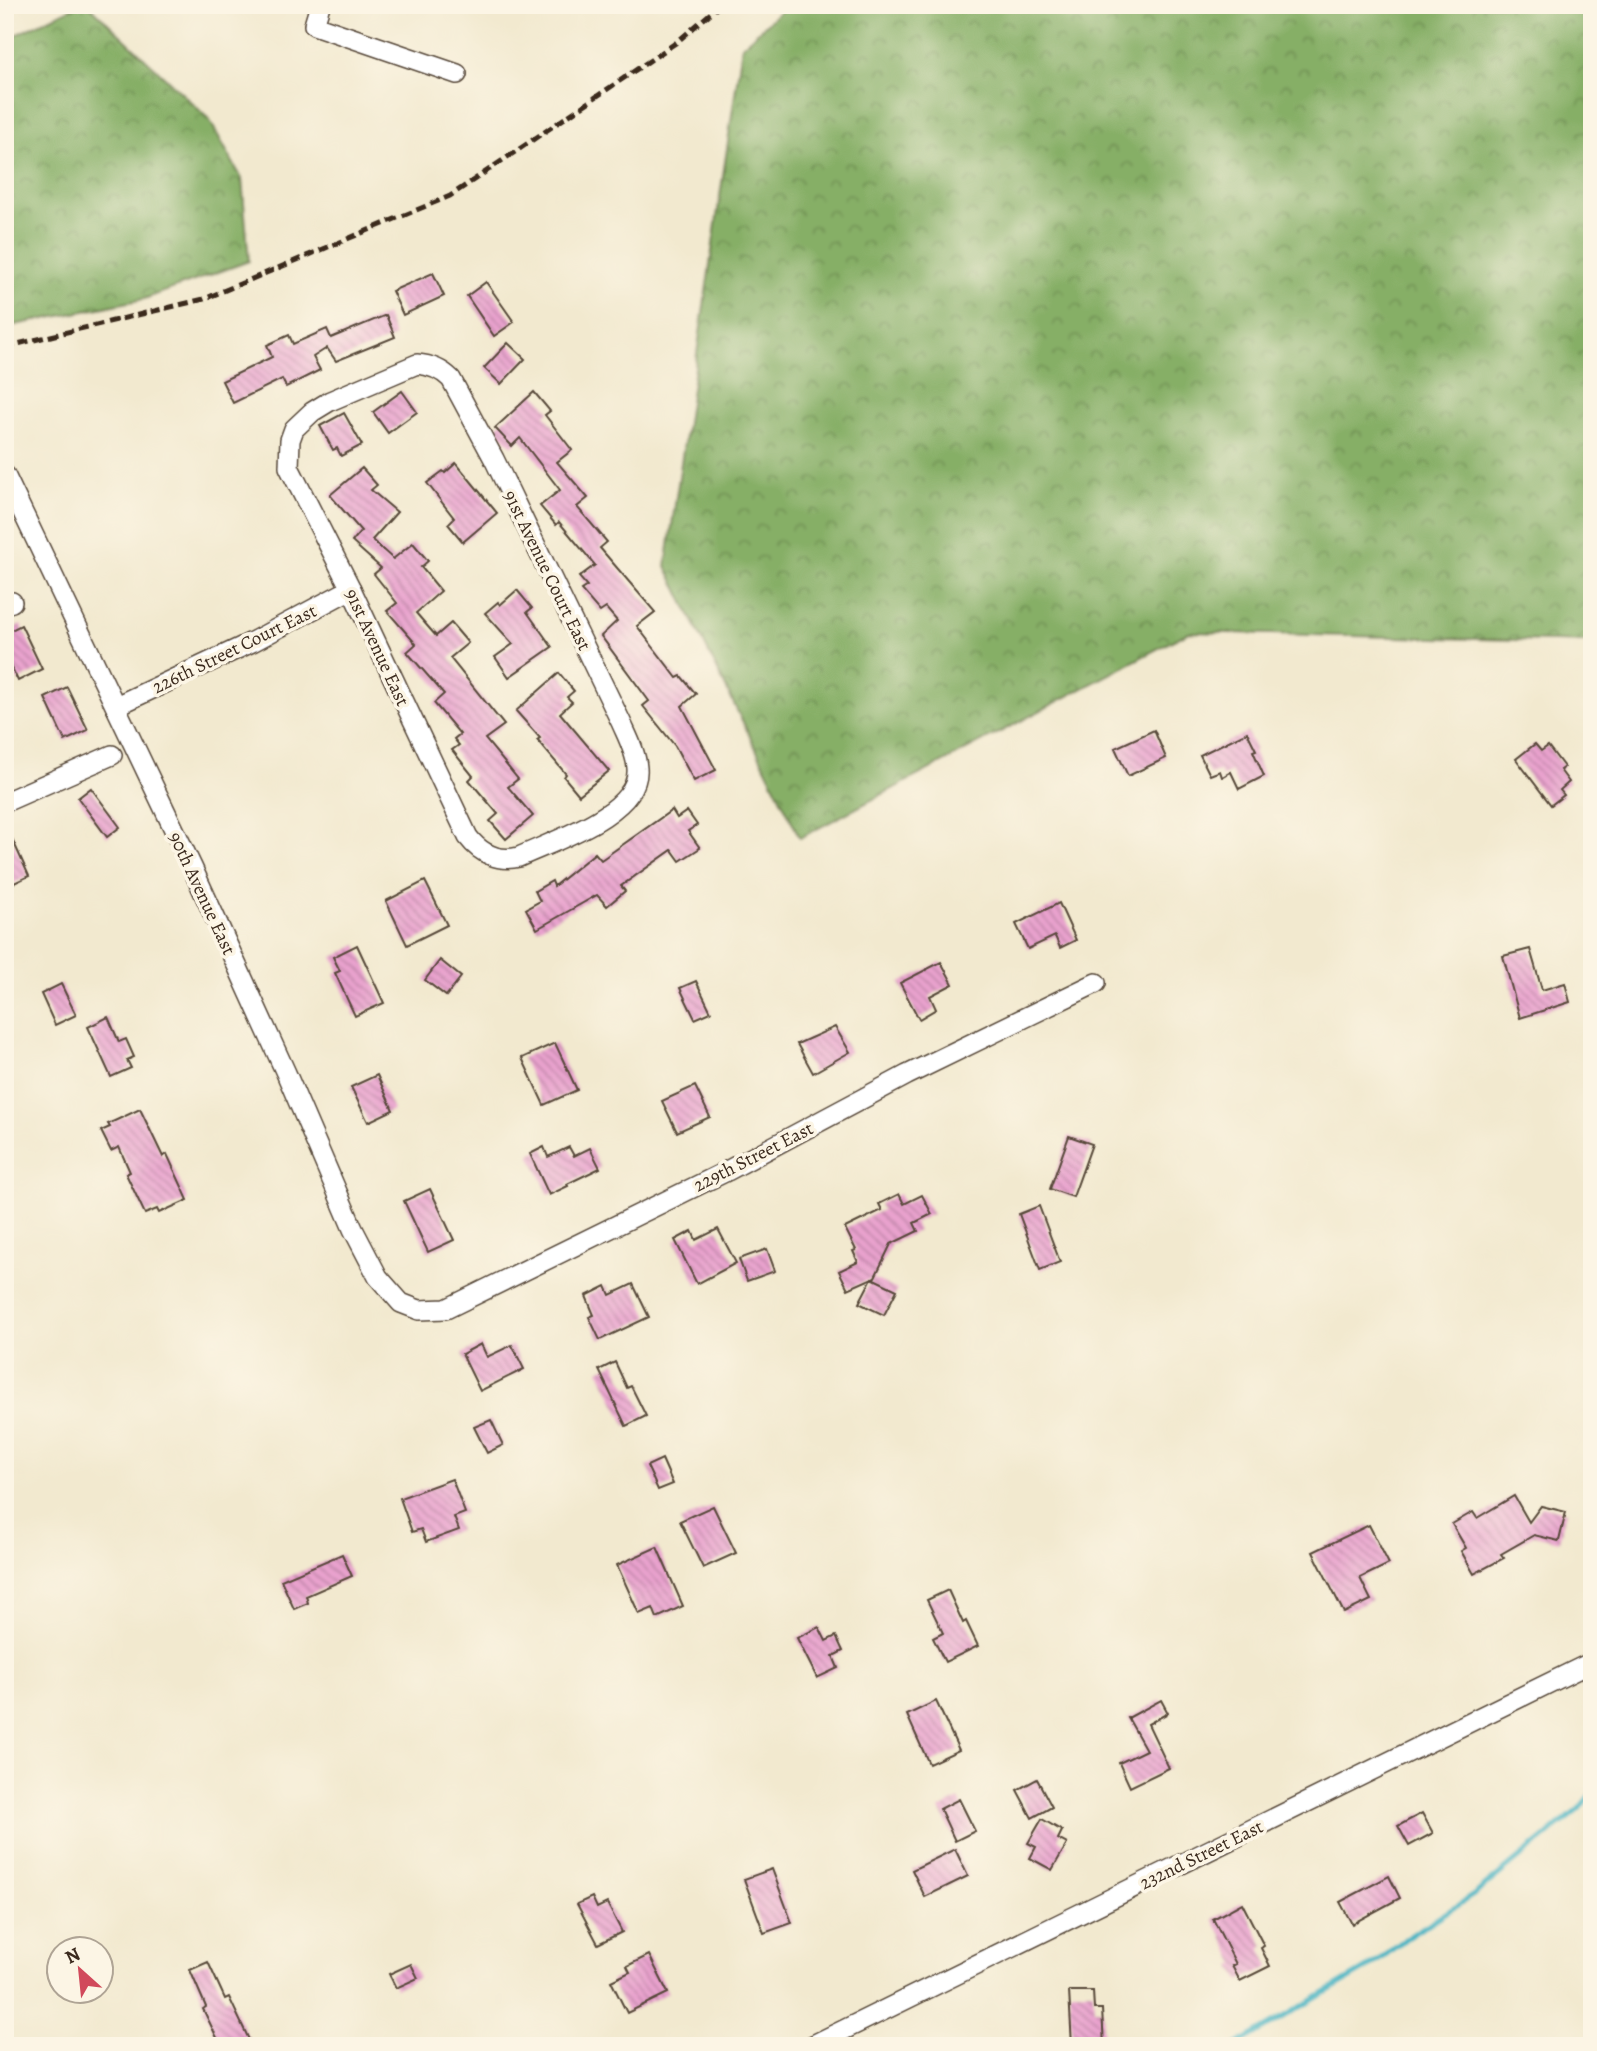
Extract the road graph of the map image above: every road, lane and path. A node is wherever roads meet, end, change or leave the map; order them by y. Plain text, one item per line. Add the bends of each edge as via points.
1 (320, 5) edge
2 (457, 74) dead end
3 (431, 367) joint
4 (5, 475) edge
5 (351, 589) junction
6 (117, 706) junction
7 (112, 755) dead end
8 (5, 802) edge
9 (491, 855) joint
10 (1096, 983) dead end
11 (407, 1305) joint
12 (1592, 1662) edge
13 (811, 2046) edge

1 - 2 street via 314,24
3 - 5 street, 91st Avenue East via 417,364 330,401 312,412 290,440 289,467
3 - 9 street, 91st Avenue Court East via 451,379 494,460 638,766 634,788 602,818 519,857 506,860
4 - 6 street, 90th Avenue East
5 - 6 street, 226th Street Court East
5 - 9 street, 91st Avenue East via 459,820 475,846
6 - 11 street, 90th Avenue East via 377,1277 391,1295
7 - 8 street
10 - 11 street, 229th Street East via 446,1309 419,1310
12 - 13 street, 232nd Street East

